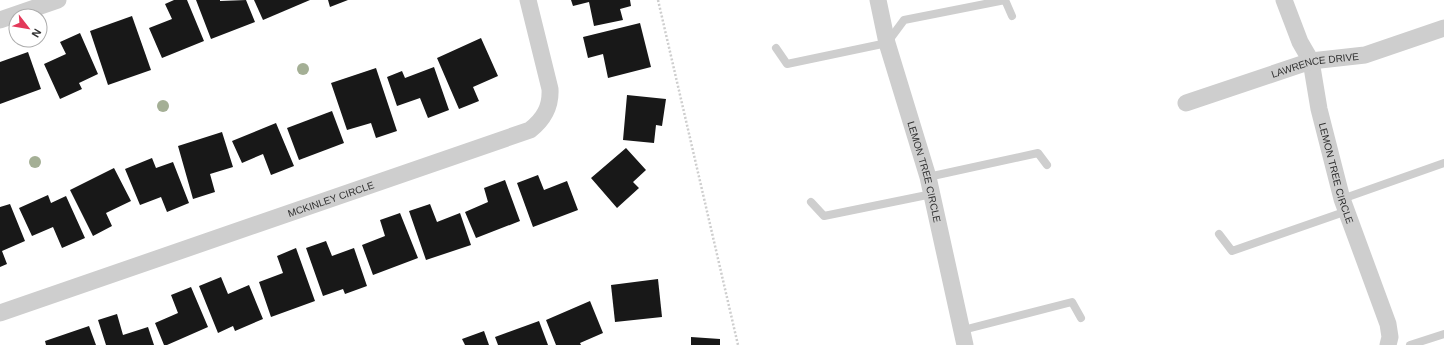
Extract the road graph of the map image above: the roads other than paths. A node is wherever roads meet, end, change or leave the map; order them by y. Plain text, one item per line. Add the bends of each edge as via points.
1 (58, 0) edge
2 (528, 0) edge
3 (878, 0) edge
4 (1284, 0) edge
5 (1012, 16) dead end
6 (0, 20) edge
7 (1444, 28) edge
8 (887, 43) junction
9 (776, 48) dead end
10 (1311, 61) junction
11 (1186, 103) dead end
12 (1444, 163) edge
13 (1047, 164) dead end
14 (928, 177) junction
15 (932, 194) junction
16 (811, 202) dead end
17 (1344, 205) junction
18 (1220, 234) dead end
19 (0, 313) edge
20 (1081, 318) dead end
21 (1444, 334) edge
22 (964, 338) edge
23 (1388, 345) edge
24 (1410, 345) edge

1 - 6 street
2 - 19 street, MCKINLEY CIRCLE via 550,89 548,108 552,117 524,132
3 - 8 street, LEMON TREE CIRCLE
4 - 10 street, LEMON TREE CIRCLE via 1300,42
5 - 8 lane via 1004,0 904,20
7 - 10 street, LAWRENCE DRIVE via 1365,56
8 - 9 lane via 787,64
8 - 14 street, LEMON TREE CIRCLE
10 - 11 street, LAWRENCE DRIVE
10 - 17 street, LEMON TREE CIRCLE via 1319,108
12 - 17 lane
13 - 14 lane via 1038,153
14 - 15 street, LEMON TREE CIRCLE
15 - 16 lane via 824,216
15 - 22 street, LEMON TREE CIRCLE
17 - 18 lane via 1232,251
17 - 23 street, LEMON TREE CIRCLE via 1388,324
20 - 22 lane via 1072,302
21 - 24 lane

